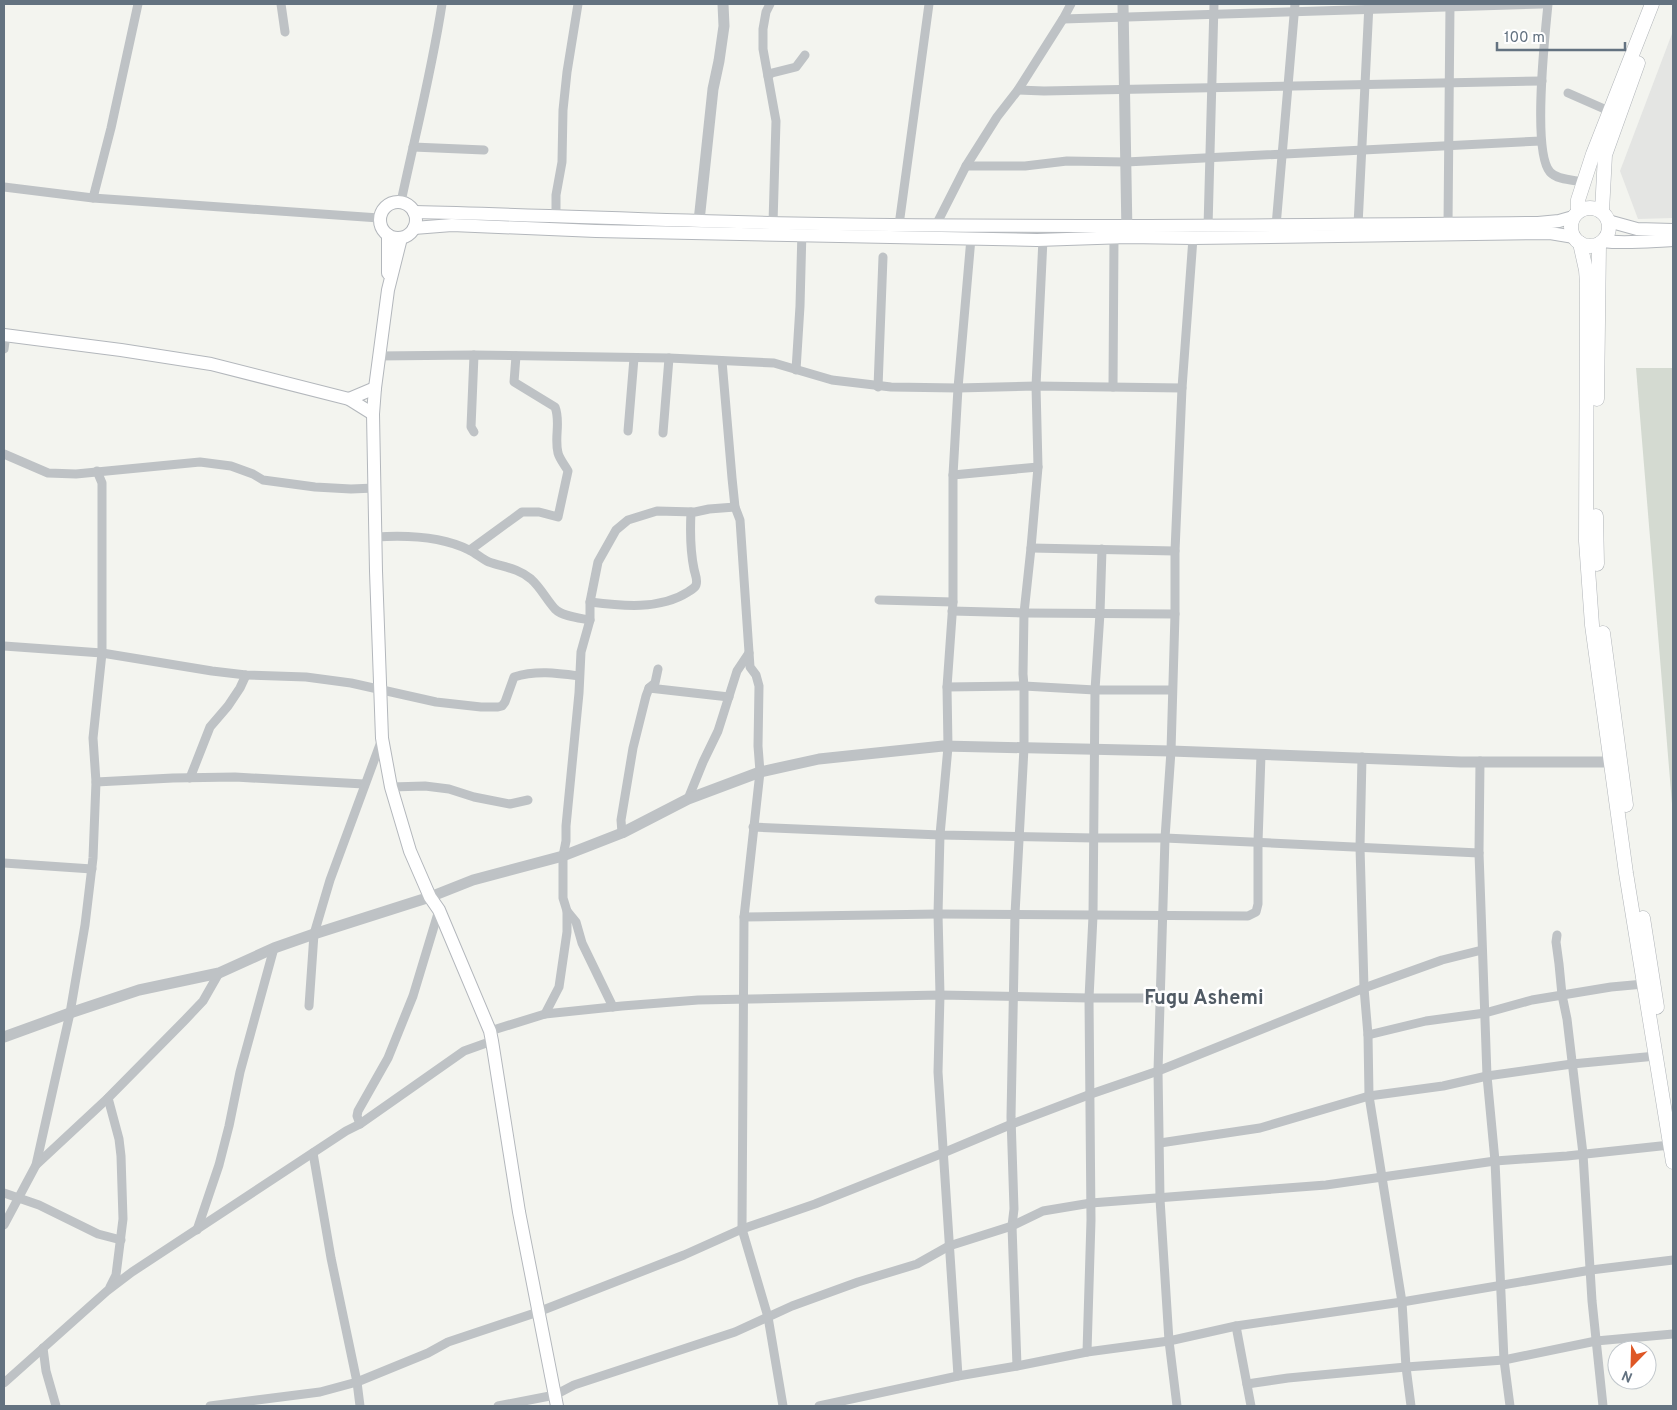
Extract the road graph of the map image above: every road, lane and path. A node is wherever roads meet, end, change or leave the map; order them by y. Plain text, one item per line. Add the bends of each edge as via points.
1 (138, 4) edge
2 (281, 4) edge
3 (442, 4) edge
4 (578, 4) edge
5 (723, 4) edge
6 (770, 4) edge
7 (929, 4) edge
8 (1071, 4) edge
9 (1123, 4) edge
10 (1214, 4) edge
11 (1542, 4) edge
12 (1548, 4) edge
13 (1652, 4) edge
14 (1662, 4) edge
15 (1450, 5) edge
16 (1369, 6) edge
17 (1294, 8) edge
18 (1214, 14) junction
19 (1124, 17) junction
20 (1063, 19) junction
21 (285, 32) dead end
22 (805, 55) dead end
23 (768, 76) junction
24 (1542, 81) junction
25 (1449, 82) junction
26 (1365, 84) junction
27 (1288, 86) junction
28 (1212, 87) junction
29 (1125, 89) junction
30 (1018, 90) junction
31 (1568, 93) dead end
32 (1609, 111) junction
33 (1541, 141) junction
34 (1448, 146) junction
35 (413, 147) junction
36 (484, 150) dead end
37 (1361, 150) junction
38 (1282, 154) junction
39 (1210, 158) junction
40 (1126, 162) junction
41 (966, 166) junction
42 (1583, 182) junction
43 (4, 186) edge
44 (93, 198) junction
45 (402, 202) junction
46 (414, 212) junction
47 (1576, 214) junction
48 (1605, 216) junction
49 (556, 217) junction
50 (379, 218) junction
51 (699, 221) junction
52 (773, 223) junction
53 (1448, 224) junction
54 (899, 225) junction
55 (936, 225) junction
56 (1358, 225) junction
57 (1208, 226) junction
58 (1276, 226) junction
59 (414, 228) junction
60 (802, 230) junction
61 (1673, 230) edge
62 (1123, 233) junction
63 (388, 235) junction
64 (401, 238) junction
65 (971, 238) junction
66 (1193, 238) junction
67 (1044, 239) junction
68 (1577, 240) junction
69 (1673, 240) edge
70 (1601, 243) junction
71 (883, 257) dead end
72 (388, 290) junction
73 (5, 335) edge
74 (4, 349) edge
75 (474, 355) junction
76 (378, 356) junction
77 (516, 356) junction
78 (634, 358) junction
79 (669, 358) junction
80 (722, 361) junction
81 (1592, 365) junction
82 (796, 370) junction
83 (878, 386) junction
84 (1036, 386) junction
85 (1112, 387) junction
86 (375, 388) junction
87 (958, 388) junction
88 (1182, 388) junction
89 (349, 400) junction
90 (373, 414) junction
91 (628, 431) dead end
92 (474, 432) dead end
93 (663, 433) dead end
94 (4, 454) edge
95 (1038, 467) junction
96 (98, 471) junction
97 (953, 475) junction
98 (375, 488) junction
99 (735, 506) junction
100 (691, 512) junction
101 (376, 537) junction
102 (1031, 548) junction
103 (1102, 549) junction
104 (470, 550) junction
105 (1175, 551) junction
106 (879, 600) dead end
107 (590, 602) junction
108 (953, 602) junction
109 (952, 611) junction
110 (1024, 613) junction
111 (1100, 613) junction
112 (1175, 614) junction
113 (590, 620) junction
114 (4, 646) edge
115 (749, 652) junction
116 (102, 653) junction
117 (658, 669) dead end
118 (246, 675) junction
119 (579, 676) junction
120 (1024, 686) junction
121 (947, 687) junction
122 (649, 688) junction
123 (380, 690) junction
124 (1095, 690) junction
125 (1172, 690) junction
126 (729, 697) junction
127 (382, 738) junction
128 (948, 747) junction
129 (1024, 748) junction
130 (1095, 750) junction
131 (1171, 751) junction
132 (1261, 755) junction
133 (1362, 757) junction
134 (1480, 761) junction
135 (1610, 762) junction
136 (760, 772) junction
137 (190, 778) junction
138 (96, 782) junction
139 (364, 784) junction
140 (391, 787) junction
141 (528, 800) dead end
142 (688, 800) junction
143 (753, 827) junction
144 (622, 833) junction
145 (940, 836) junction
146 (1020, 836) junction
147 (1094, 838) junction
148 (1165, 838) junction
149 (1258, 842) junction
150 (1360, 847) junction
151 (1479, 853) junction
152 (563, 856) junction
153 (4, 863) edge
154 (92, 869) junction
155 (430, 897) junction
156 (439, 910) junction
157 (567, 911) junction
158 (938, 914) junction
159 (1015, 914) junction
160 (1092, 916) junction
161 (744, 917) junction
162 (1162, 917) junction
163 (314, 934) junction
164 (1557, 935) dead end
165 (274, 948) junction
166 (1482, 950) junction
167 (219, 973) junction
168 (1644, 984) junction
169 (1364, 988) junction
170 (940, 994) junction
171 (1562, 995) junction
172 (1014, 996) junction
173 (1089, 998) junction
174 (1161, 998) junction
175 (745, 999) junction
176 (309, 1006) dead end
177 (613, 1007) junction
178 (70, 1012) junction
179 (1485, 1013) junction
180 (545, 1014) junction
181 (1368, 1035) junction
182 (491, 1036) junction
183 (4, 1037) edge
184 (1656, 1056) junction
185 (1572, 1064) junction
186 (1158, 1071) junction
187 (1487, 1076) junction
188 (1091, 1094) junction
189 (1369, 1096) junction
190 (108, 1098) junction
191 (1673, 1104) edge
192 (360, 1124) junction
193 (1012, 1124) junction
194 (1160, 1143) junction
195 (1670, 1145) junction
196 (943, 1153) junction
197 (313, 1154) junction
198 (1583, 1154) junction
199 (1495, 1161) junction
200 (1673, 1162) edge
201 (36, 1165) junction
202 (1383, 1178) junction
203 (4, 1193) edge
204 (19, 1198) junction
205 (1160, 1199) junction
206 (1091, 1203) junction
207 (4, 1225) edge
208 (1012, 1226) junction
209 (197, 1230) junction
210 (742, 1230) junction
211 (121, 1240) junction
212 (949, 1246) junction
213 (1673, 1260) edge
214 (1591, 1270) junction
215 (1501, 1286) junction
216 (107, 1291) junction
217 (1402, 1302) junction
218 (538, 1312) junction
219 (768, 1317) junction
220 (1236, 1326) junction
221 (1673, 1334) edge
222 (1169, 1341) junction
223 (1596, 1341) junction
224 (43, 1348) junction
225 (1087, 1352) junction
226 (1504, 1360) junction
227 (1017, 1366) junction
228 (1406, 1367) junction
229 (958, 1376) junction
230 (357, 1382) junction
231 (4, 1383) edge
232 (1247, 1384) junction
233 (556, 1401) edge
234 (278, 1402) edge
235 (56, 1406) edge
236 (210, 1406) edge
237 (360, 1406) edge
238 (498, 1406) edge
239 (783, 1406) edge
240 (819, 1406) edge
241 (1177, 1406) edge
242 (1251, 1406) edge
243 (1411, 1406) edge
244 (1510, 1406) edge
245 (1603, 1406) edge

1 - 44 street
2 - 21 street
3 - 35 street
4 - 49 street via 563,110
5 - 51 street via 724,26 713,89
6 - 23 street via 763,29
7 - 54 street
8 - 20 street
9 - 19 street
10 - 18 street
11 - 15 street
12 - 24 street
13 - 32 main road
14 - 48 main road via 1604,155
15 - 16 street
15 - 25 street
16 - 17 street
16 - 26 street
17 - 18 street
17 - 27 street
18 - 19 street
18 - 28 street
19 - 20 street
19 - 29 street
20 - 30 street
22 - 23 street via 796,67
23 - 52 street via 776,121
24 - 25 street
24 - 33 street
25 - 26 street
25 - 34 street
26 - 27 street
26 - 37 street
27 - 28 street
27 - 38 street
28 - 29 street
28 - 39 street
29 - 30 street
29 - 40 street
30 - 41 street
31 - 32 street
32 - 42 main road
33 - 34 street
33 - 42 street via 1549,170 1554,175
34 - 37 street
34 - 53 street
35 - 36 street
35 - 45 street
37 - 38 street
37 - 56 street
38 - 39 street
38 - 58 street
39 - 40 street
39 - 57 street
40 - 41 street
40 - 62 street
41 - 55 street
42 - 47 main road
43 - 44 street
44 - 50 street
45 - 46 main road
45 - 50 main road via 391,202
46 - 49 main road
46 - 59 main road
47 - 48 main road via 1590,207
47 - 53 main road via 1559,221 1538,223
47 - 68 main road via 1570,224
48 - 61 main road via 1637,229
48 - 70 main road via 1609,228
49 - 51 main road
50 - 63 main road via 381,228
51 - 52 main road
52 - 60 main road
53 - 56 main road
54 - 55 main road
54 - 60 main road
55 - 62 main road
56 - 58 main road
57 - 58 main road
57 - 62 main road
59 - 60 main road via 467,225 596,231
59 - 64 main road
60 - 65 main road
60 - 82 street
62 - 66 main road
62 - 67 main road
62 - 85 street
63 - 64 main road
63 - 72 main road
64 - 72 main road
65 - 67 main road
65 - 87 street
66 - 68 main road via 1550,233
66 - 88 street
67 - 84 street
68 - 70 main road via 1587,246
68 - 81 main road via 1587,277
69 - 70 main road
70 - 81 main road
71 - 83 street
72 - 76 main road
73 - 74 street
73 - 89 main road via 210,364
75 - 76 street
75 - 77 street
75 - 92 street via 471,422
76 - 86 main road
77 - 78 street
77 - 104 street via 514,382 555,407 557,414 558,453 568,471 558,517 522,512
78 - 79 street
78 - 91 street
79 - 80 street
79 - 93 street
80 - 82 street via 774,363
80 - 99 street
81 - 135 main road via 1586,541 1592,624
81 - 191 main road via 1597,581 1630,844
82 - 83 street via 832,380
83 - 87 street
84 - 85 street
84 - 87 street
84 - 95 street
85 - 88 street
86 - 89 main road
86 - 90 main road
87 - 97 street
88 - 105 street
89 - 90 main road
90 - 98 main road
94 - 96 street via 48,472 76,474
95 - 97 street
95 - 102 street
96 - 98 street via 200,462 231,466 263,480 315,487
96 - 116 street via 102,483
97 - 108 street
98 - 101 main road
99 - 100 street
99 - 115 street via 740,520
100 - 107 street via 657,511 628,520 616,530 598,562
100 - 107 street via 690,549 695,587 680,598 652,604 634,606
101 - 104 street via 446,541
101 - 123 main road
102 - 103 street
102 - 110 street
103 - 105 street
103 - 111 street
104 - 113 street via 530,578 555,610
105 - 112 street
106 - 108 street
107 - 113 street
108 - 109 street
109 - 110 street
109 - 121 street
110 - 111 street
110 - 120 street
111 - 112 street
111 - 124 street
112 - 125 street
113 - 119 street via 581,652
114 - 116 street
115 - 126 street via 736,671
115 - 136 street via 750,667 759,686
116 - 118 street
116 - 138 street via 94,738
117 - 122 street via 655,683
118 - 123 street via 306,677
118 - 137 street via 228,706 210,727
119 - 123 street via 534,672 514,677 505,702 498,707 460,706
119 - 152 street
120 - 121 street
120 - 124 street
120 - 129 street
121 - 128 street
122 - 126 street
122 - 144 street via 633,748 621,820
123 - 127 main road
124 - 125 street
124 - 130 street
125 - 131 street
126 - 142 street
127 - 139 street
127 - 140 main road
128 - 129 street
128 - 136 street via 819,758
128 - 145 street
129 - 130 street
129 - 146 street
130 - 131 street
130 - 147 street
131 - 132 street
131 - 148 street
132 - 133 street
132 - 149 street
133 - 134 street
133 - 150 street
134 - 135 street
134 - 151 street
135 - 168 main road
136 - 142 street
136 - 143 street
137 - 138 street
137 - 139 street via 235,777
138 - 154 street
139 - 163 street
140 - 141 street via 449,789 510,804
140 - 155 main road via 410,851
142 - 144 street
143 - 145 street
143 - 161 street
144 - 152 street
145 - 146 street
145 - 158 street
146 - 147 street
146 - 159 street
147 - 148 street
147 - 160 street
148 - 149 street
148 - 162 street
149 - 150 street
149 - 162 street via 1256,912 1248,916
150 - 151 street
150 - 169 street
151 - 166 street
152 - 155 street via 474,880
152 - 157 street via 563,898
153 - 154 street
154 - 178 street via 86,925
155 - 156 main road
155 - 163 street
156 - 182 main road
156 - 192 street via 413,996 388,1058 358,1111
157 - 177 street via 576,922 582,943
157 - 180 street via 559,987
158 - 159 street
158 - 161 street
158 - 170 street
159 - 160 street
159 - 172 street
160 - 162 street
160 - 173 street
161 - 175 street
162 - 174 street
163 - 165 street
163 - 176 street
164 - 171 street
165 - 167 street
165 - 209 street via 240,1072 227,1134
166 - 169 street via 1442,960
166 - 179 street
167 - 178 street via 139,990
167 - 190 street via 203,1001
168 - 171 street
168 - 184 main road
169 - 181 street
169 - 186 street
170 - 172 street
170 - 175 street
170 - 196 street via 938,1072
171 - 179 street
171 - 185 street
172 - 173 street
172 - 193 street
173 - 174 street
173 - 188 street
174 - 186 street
175 - 177 street
175 - 210 street
177 - 180 street
178 - 183 street
178 - 201 street
179 - 181 street via 1426,1021
179 - 187 street
180 - 182 street
181 - 189 street
182 - 192 street via 464,1051
182 - 218 main road
184 - 185 street
184 - 195 main road
185 - 187 street
185 - 198 street
186 - 188 street
186 - 194 street
187 - 189 street via 1443,1086
187 - 199 street
188 - 193 street
188 - 206 street
189 - 194 street via 1260,1128
189 - 202 street
190 - 201 street
190 - 211 street via 121,1156
192 - 197 street
193 - 196 street
193 - 208 street
194 - 205 street
195 - 198 street
195 - 200 main road
196 - 210 street
196 - 212 street
197 - 209 street
197 - 230 street
198 - 199 street
198 - 214 street
199 - 202 street
199 - 215 street
201 - 204 street
202 - 205 street
202 - 217 street
203 - 204 street
204 - 207 street
204 - 211 street via 98,1234
205 - 206 street
205 - 222 street
206 - 208 street via 1043,1211
206 - 225 street
208 - 212 street
208 - 227 street
209 - 216 street
210 - 218 street
210 - 219 street
211 - 216 street via 116,1275
212 - 219 street via 917,1264 858,1282
212 - 229 street
213 - 214 street
214 - 215 street
214 - 223 street
215 - 217 street
215 - 226 street
216 - 224 street
217 - 220 street
217 - 228 street
218 - 230 street via 448,1342
218 - 233 main road
219 - 233 street via 735,1332 574,1385
219 - 239 street
220 - 222 street
220 - 232 street
221 - 223 street
222 - 225 street
222 - 241 street
223 - 226 street
223 - 245 street
224 - 231 street
224 - 235 street
225 - 227 street
226 - 228 street
226 - 244 street
227 - 229 street
228 - 232 street
228 - 243 street
229 - 240 street
230 - 234 street
230 - 237 street
232 - 242 street
233 - 238 street
234 - 236 street

